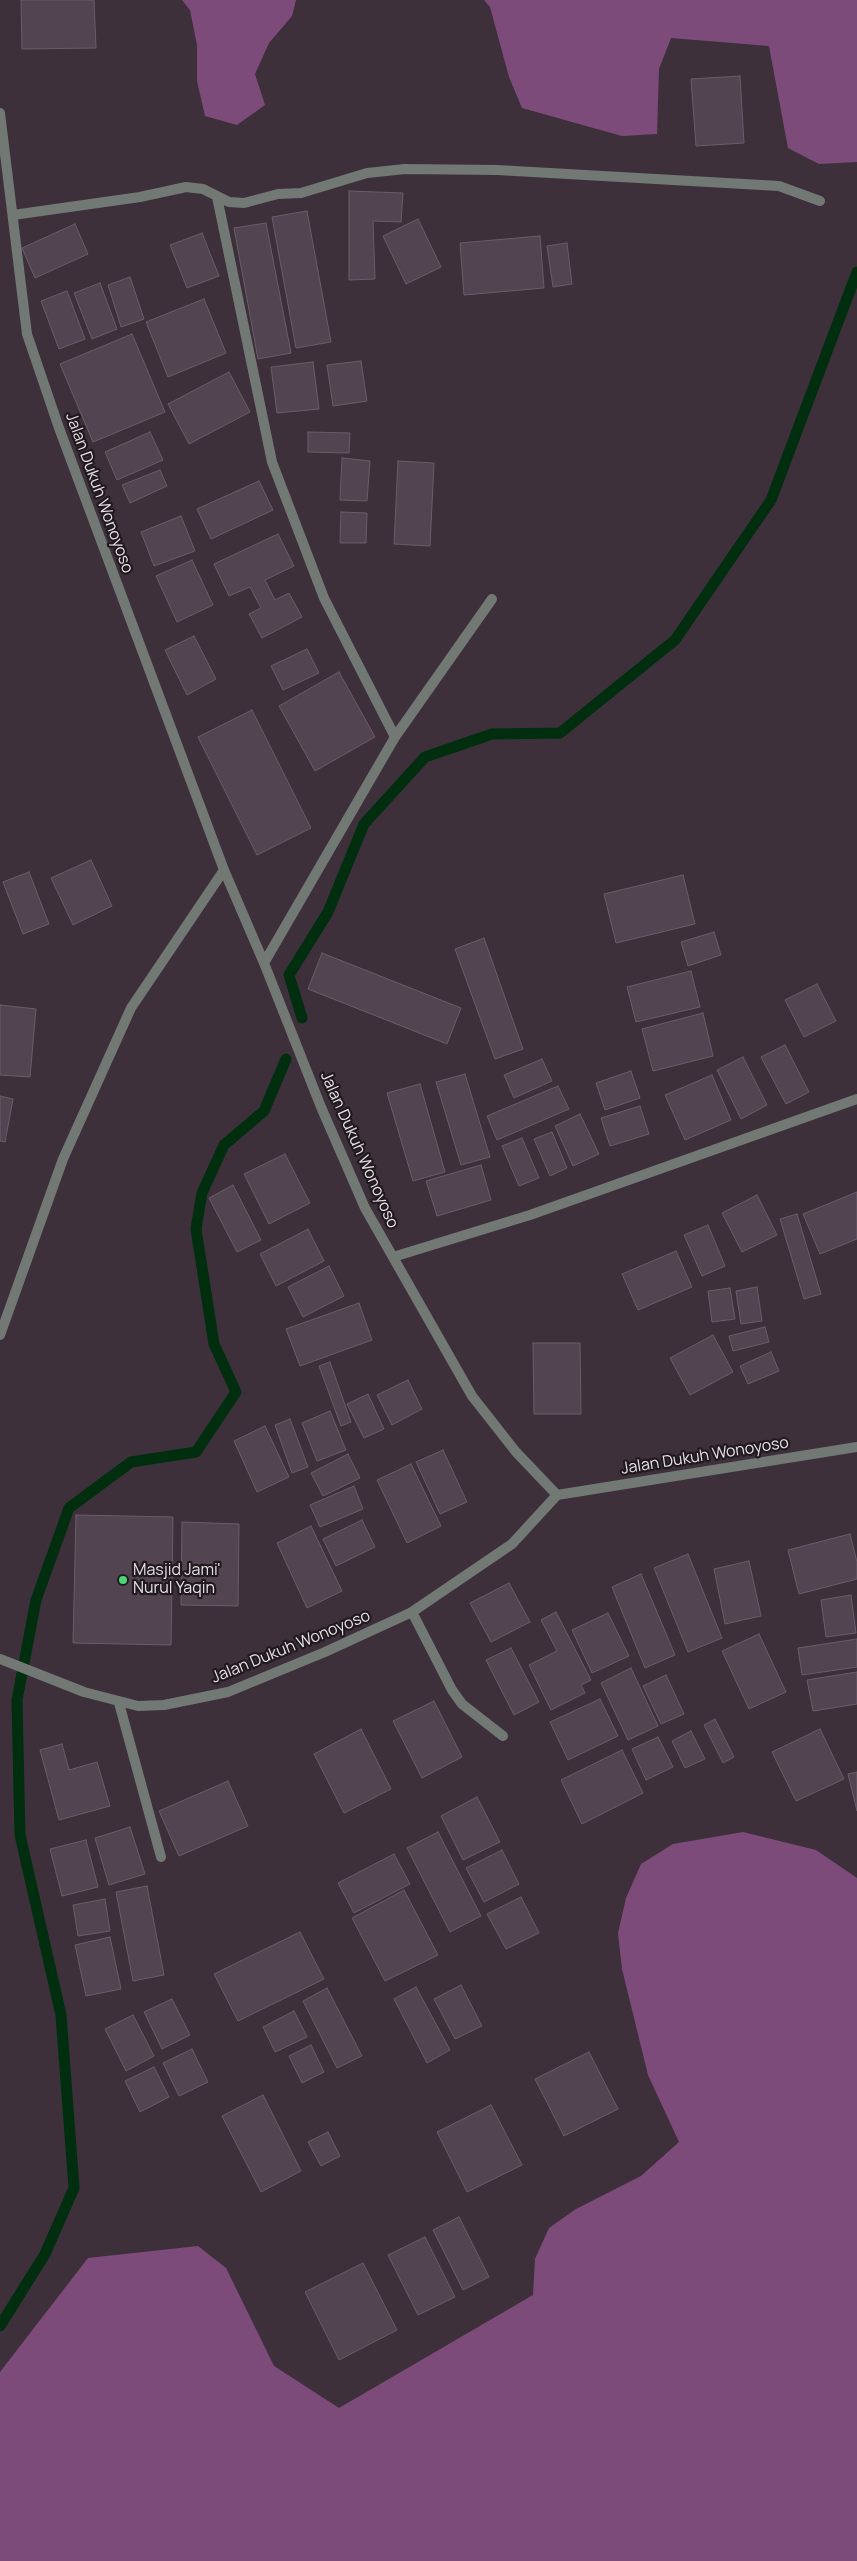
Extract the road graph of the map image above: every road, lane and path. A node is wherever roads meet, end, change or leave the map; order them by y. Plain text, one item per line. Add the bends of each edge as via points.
1 (0, 113) edge
2 (217, 197) junction
3 (820, 201) dead end
4 (13, 215) junction
5 (492, 598) dead end
6 (395, 737) junction
7 (224, 870) junction
8 (264, 963) junction
9 (857, 1099) edge
10 (393, 1257) junction
11 (0, 1335) edge
12 (857, 1447) edge
13 (557, 1495) junction
14 (412, 1612) junction
15 (0, 1659) edge
16 (119, 1702) junction
17 (503, 1736) dead end
18 (161, 1857) dead end

1 - 4 street, Jalan Dukuh Wonoyoso
2 - 3 street via 244,203 278,194 301,193 367,173 405,169 497,170 779,186
2 - 4 street via 203,189 186,187 140,197
2 - 6 street via 272,462 324,598
4 - 7 street, Jalan Dukuh Wonoyoso via 28,334 62,438
5 - 6 street
6 - 8 street
7 - 8 street, Jalan Dukuh Wonoyoso
7 - 11 street via 131,1008 63,1159
8 - 10 street, Jalan Dukuh Wonoyoso via 365,1208
9 - 10 street via 530,1215
10 - 13 street, Jalan Dukuh Wonoyoso via 472,1396 516,1452
12 - 13 street, Jalan Dukuh Wonoyoso
13 - 14 street, Jalan Dukuh Wonoyoso via 512,1544
14 - 16 street, Jalan Dukuh Wonoyoso via 228,1692 150,1707
14 - 17 street via 456,1696
15 - 16 street, Jalan Dukuh Wonoyoso
16 - 18 street

